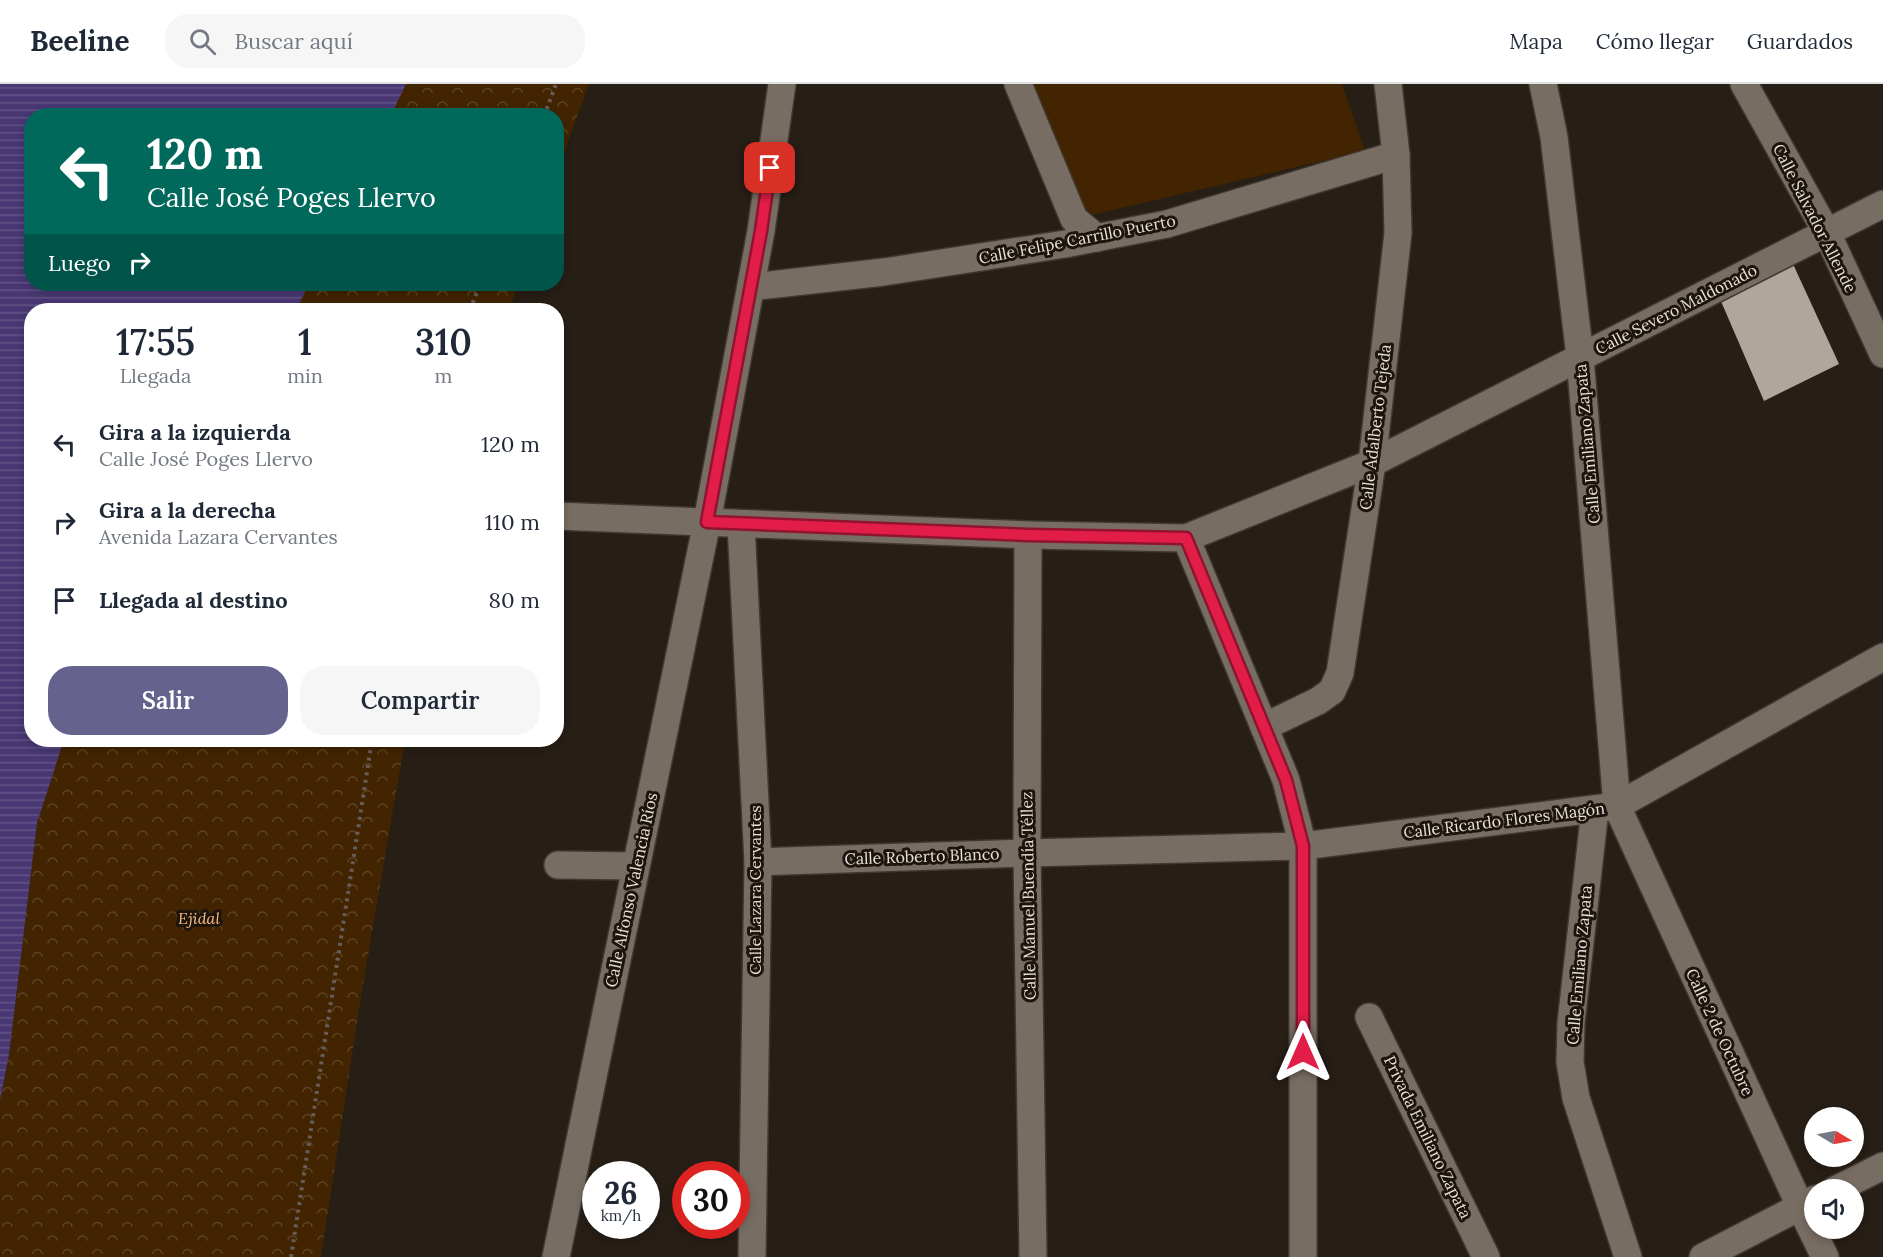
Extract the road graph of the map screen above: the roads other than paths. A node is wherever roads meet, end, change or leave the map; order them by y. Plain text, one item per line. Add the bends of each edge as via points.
1 (782, 84) edge
2 (1018, 84) edge
3 (1388, 84) edge
4 (1543, 84) edge
5 (1744, 84) edge
6 (1396, 155) junction
7 (1883, 204) edge
8 (1827, 234) junction
9 (1097, 238) junction
10 (751, 287) junction
11 (1883, 354) edge
12 (1580, 357) junction
13 (1372, 464) junction
14 (564, 516) edge
15 (707, 522) junction
16 (741, 524) junction
17 (1028, 535) junction
18 (1186, 538) junction
19 (1883, 657) edge
20 (1264, 727) junction
21 (1606, 807) junction
22 (1303, 846) junction
23 (1027, 853) junction
24 (758, 862) junction
25 (558, 865) dead end
26 (636, 866) junction
27 (1370, 1017) dead end
28 (1883, 1166) edge
29 (1857, 1179) edge
30 (1804, 1197) edge
31 (1804, 1205) edge
32 (1819, 1239) edge
33 (556, 1257) edge
34 (752, 1257) edge
35 (1033, 1257) edge
36 (1303, 1257) edge
37 (1486, 1257) edge
38 (1628, 1257) edge
39 (1703, 1257) edge
40 (1825, 1257) edge

1 - 10 street, Calle Alfonso Valencia Ríos
2 - 9 street via 1074,219
3 - 6 street, Calle Adalberto Tejeda
4 - 12 street, Calle Emiliano Zapata via 1554,137
5 - 8 street, Calle Salvador Allende
6 - 9 street, Calle Felipe Carrillo Puerto via 1167,224
6 - 13 street, Calle Adalberto Tejeda via 1398,233
7 - 8 street, Calle Severo Maldonado
8 - 11 street, Calle Salvador Allende
8 - 12 street, Calle Severo Maldonado
9 - 10 street, Calle Felipe Carrillo Puerto via 884,272
10 - 15 street, Calle Alfonso Valencia Ríos
12 - 13 street, Calle Severo Maldonado
12 - 21 street, Calle Emiliano Zapata
13 - 18 street, Calle Severo Maldonado
13 - 20 street, Calle Adalberto Tejeda via 1340,673 1332,691 1318,701
14 - 15 street
15 - 16 street
15 - 26 street, Calle Alfonso Valencia Ríos
16 - 17 street
16 - 24 street, Calle Lazara Cervantes
17 - 18 street
17 - 23 street, Calle Manuel Buendía Téllez
18 - 20 street
19 - 21 street, Calle Ricardo Flores Magón
20 - 22 street via 1286,780
21 - 22 street, Calle Ricardo Flores Magón
21 - 30 street, Calle 2 de Octubre
21 - 38 street, Calle Emiliano Zapata via 1571,1023 1570,1062 1576,1098
22 - 23 street, Calle Roberto Blanco
22 - 36 street
23 - 24 street, Calle Roberto Blanco
23 - 35 street, Calle Manuel Buendía Téllez
24 - 34 street, Calle Lazara Cervantes
25 - 26 street
26 - 33 street, Calle Alfonso Valencia Ríos
27 - 37 street, Privada Emiliano Zapata
28 - 29 street
31 - 39 street
32 - 40 street, Calle 2 de Octubre

